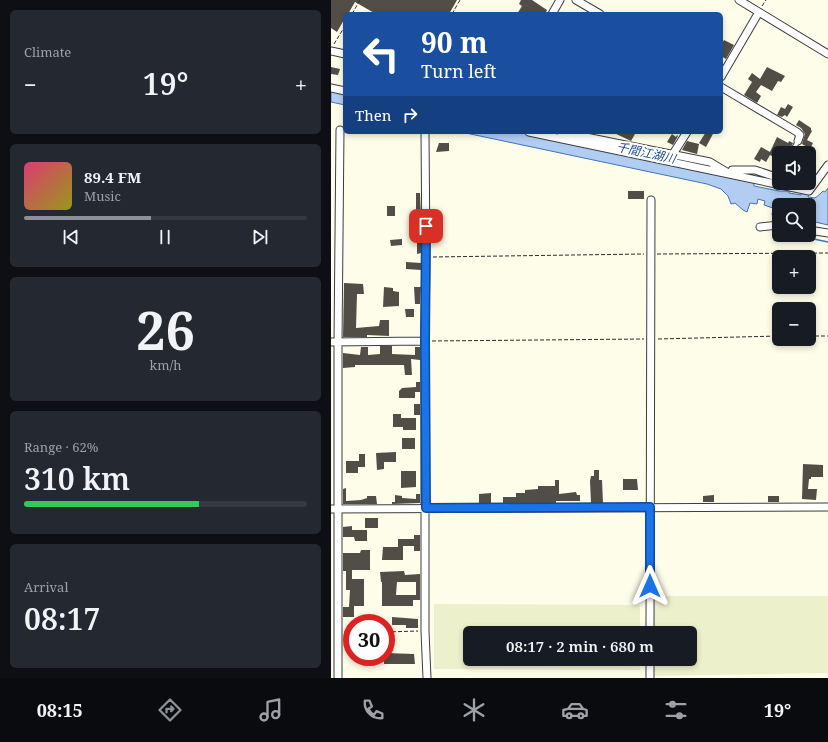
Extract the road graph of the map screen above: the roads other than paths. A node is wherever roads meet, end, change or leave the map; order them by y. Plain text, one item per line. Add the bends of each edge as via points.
1 (560, 0) edge
2 (576, 0) edge
3 (739, 0) edge
4 (553, 12) edge
5 (596, 12) edge
6 (759, 12) junction
7 (331, 51) edge
8 (343, 54) edge
9 (828, 54) edge
10 (723, 74) edge
11 (331, 88) edge
12 (723, 88) edge
13 (343, 91) edge
14 (341, 130) dead end
15 (425, 134) edge
16 (539, 134) edge
17 (571, 134) edge
18 (686, 134) edge
19 (798, 140) joint
20 (795, 146) edge
21 (673, 154) junction
22 (828, 165) edge
23 (772, 173) edge
24 (730, 174) junction
25 (651, 200) dead end
26 (772, 226) edge
27 (760, 227) dead end
28 (816, 231) edge
29 (828, 233) edge
30 (425, 341) junction
31 (335, 342) edge
32 (650, 507) junction
33 (828, 507) edge
34 (426, 508) junction
35 (335, 509) edge
36 (650, 626) edge
37 (650, 666) edge
38 (338, 678) edge
39 (427, 678) edge
40 (650, 678) edge

1 - 4 street
2 - 5 street
3 - 6 street
6 - 9 street
6 - 10 street
7 - 8 street
11 - 13 street
12 - 19 street via 797,132
14 - 31 street
15 - 30 street
16 - 24 street
17 - 21 street
18 - 21 street
19 - 20 lane
21 - 24 street via 710,162
22 - 24 street via 809,191
23 - 24 street via 732,170
25 - 32 street
26 - 27 street
28 - 29 street
30 - 31 street
30 - 34 street
31 - 35 street
32 - 33 street
32 - 34 street
32 - 36 street
34 - 35 street
34 - 39 street
35 - 38 street
37 - 40 street

